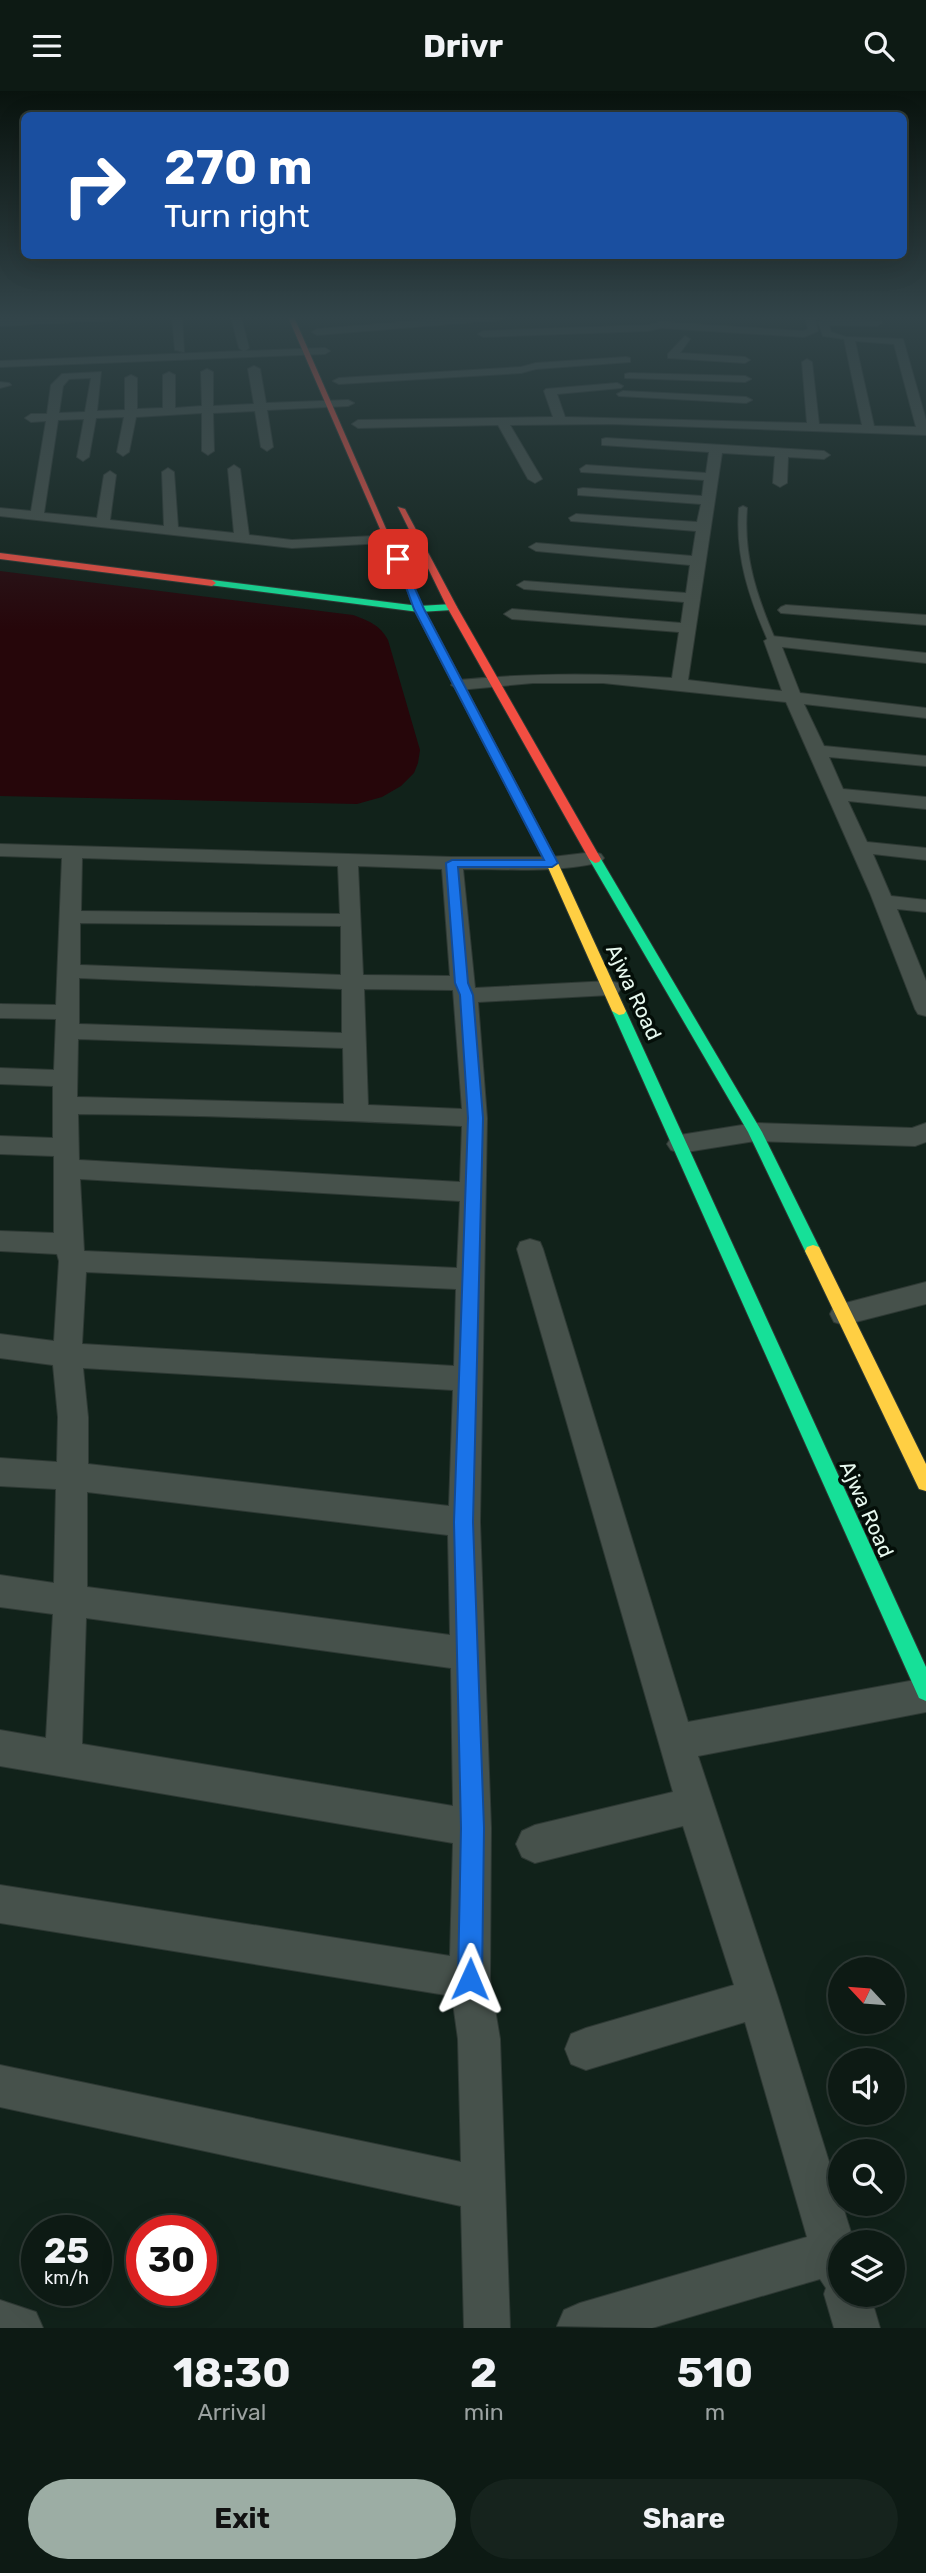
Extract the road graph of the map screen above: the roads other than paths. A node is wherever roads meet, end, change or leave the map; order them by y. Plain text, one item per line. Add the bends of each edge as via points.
1 (51, 421) edge
2 (89, 421) edge
3 (129, 421) edge
4 (207, 421) edge
5 (262, 421) edge
6 (338, 421) edge
7 (357, 421) edge
8 (496, 421) edge
9 (502, 421) edge
10 (612, 421) edge
11 (746, 421) edge
12 (812, 421) edge
13 (867, 421) edge
14 (746, 425) junction
15 (813, 428) junction
16 (361, 430) joint
17 (869, 430) junction
18 (925, 431) edge
19 (606, 442) dead end
20 (267, 447) dead end
21 (716, 448) junction
22 (208, 451) dead end
23 (122, 452) dead end
24 (782, 452) junction
25 (824, 455) dead end
26 (83, 457) dead end
27 (234, 469) dead end
28 (586, 469) dead end
29 (168, 472) dead end
30 (110, 475) dead end
31 (711, 477) junction
32 (535, 479) dead end
33 (780, 483) dead end
34 (393, 492) dead end
35 (583, 492) dead end
36 (708, 500) junction
37 (743, 508) dead end
38 (0, 512) edge
39 (37, 516) junction
40 (576, 518) dead end
41 (103, 524) junction
42 (704, 527) junction
43 (171, 531) junction
44 (416, 538) junction
45 (242, 539) junction
46 (390, 540) junction
47 (0, 547) edge
48 (536, 547) dead end
49 (0, 556) edge
50 (698, 561) junction
51 (524, 585) dead end
52 (693, 598) junction
53 (449, 601) junction
54 (416, 603) junction
55 (786, 610) dead end
56 (512, 614) dead end
57 (926, 620) edge
58 (688, 628) junction
59 (772, 641) junction
60 (926, 658) edge
61 (494, 681) junction
62 (679, 684) junction
63 (459, 685) junction
64 (794, 700) junction
65 (926, 713) edge
66 (817, 751) junction
67 (926, 761) edge
68 (836, 794) junction
69 (926, 803) edge
70 (860, 847) junction
71 (0, 849) edge
72 (72, 852) junction
73 (926, 854) edge
74 (594, 857) junction
75 (348, 860) junction
76 (452, 863) junction
77 (552, 863) junction
78 (883, 901) junction
79 (926, 906) edge
80 (70, 917) junction
81 (351, 920) junction
82 (916, 960) edge
83 (68, 971) junction
84 (354, 983) junction
85 (610, 988) junction
86 (464, 989) junction
87 (926, 1009) edge
88 (0, 1011) edge
89 (67, 1021) junction
90 (355, 1041) junction
91 (0, 1076) edge
92 (65, 1091) junction
93 (356, 1115) junction
94 (475, 1118) junction
95 (755, 1132) junction
96 (926, 1132) edge
97 (680, 1144) junction
98 (0, 1145) edge
99 (66, 1159) junction
100 (474, 1192) junction
101 (0, 1241) edge
102 (530, 1249) dead end
103 (71, 1252) junction
104 (471, 1279) junction
105 (926, 1293) edge
106 (844, 1314) junction
107 (0, 1346) edge
108 (67, 1355) junction
109 (468, 1379) junction
110 (0, 1472) edge
111 (71, 1476) junction
112 (926, 1483) edge
113 (464, 1522) junction
114 (0, 1591) edge
115 (70, 1602) junction
116 (468, 1654) junction
117 (926, 1693) edge
118 (677, 1742) junction
119 (0, 1748) edge
120 (63, 1759) junction
121 (695, 1805) junction
122 (472, 1828) junction
123 (535, 1844) dead end
124 (0, 1904) edge
125 (470, 1979) junction
126 (758, 1998) junction
127 (586, 2049) dead end
128 (0, 2086) edge
129 (484, 2189) junction
130 (828, 2233) edge
131 (828, 2275) edge
132 (851, 2307) edge
133 (0, 2323) edge
134 (580, 2326) dead end
135 (20, 2328) edge
136 (487, 2328) edge
137 (858, 2328) edge

1 - 39 street
2 - 26 street
3 - 23 street
4 - 22 street
5 - 20 street
6 - 46 main road, Ajwa Road
7 - 16 main road
8 - 16 street
9 - 32 street
10 - 14 street
11 - 14 street
12 - 15 street
13 - 17 street
14 - 15 street
15 - 17 street
17 - 18 street
19 - 21 street
21 - 24 street
21 - 31 street
24 - 25 street
24 - 33 street
27 - 45 street
28 - 31 street
29 - 43 street
30 - 41 street
31 - 36 street
34 - 44 main road, Ajwa Road
35 - 36 street
36 - 42 street
37 - 59 lane via 741,549 747,581
38 - 39 street
39 - 41 street
40 - 42 street
41 - 43 street
42 - 50 street
43 - 45 street
44 - 46 street
44 - 53 main road, Ajwa Road
45 - 46 street via 292,544
46 - 54 main road, Ajwa Road
47 - 54 main road
48 - 50 street
49 - 54 main road
50 - 52 street
51 - 52 street
52 - 58 street
53 - 54 main road
53 - 61 main road, Ajwa Road
54 - 63 main road, Ajwa Road
55 - 57 street
56 - 58 street
58 - 62 street
59 - 60 street
59 - 64 street
61 - 62 street via 603,678
61 - 63 street
61 - 74 main road, Ajwa Road
62 - 64 street
63 - 77 main road, Ajwa Road
64 - 65 street
64 - 66 street
66 - 67 street
66 - 68 street
68 - 69 street
68 - 70 street
70 - 73 street
70 - 78 street
71 - 72 street
72 - 75 street
72 - 80 street
74 - 77 street
74 - 95 main road, Ajwa Road
75 - 76 street
75 - 81 street
76 - 77 street
76 - 86 street
77 - 85 main road, Ajwa Road
78 - 79 street
78 - 82 street
80 - 81 street
80 - 83 street
81 - 84 street
82 - 87 street
83 - 84 street
83 - 89 street
84 - 86 street
84 - 90 street
85 - 86 street
85 - 97 main road, Ajwa Road
86 - 94 street
88 - 89 street
89 - 90 street
89 - 92 street
90 - 93 street
91 - 92 street
92 - 93 street
92 - 99 street
93 - 94 street
94 - 100 street
95 - 96 street via 915,1137
95 - 97 street
95 - 106 main road, Ajwa Road
97 - 117 main road, Ajwa Road
98 - 99 street
99 - 100 street
99 - 103 street
100 - 104 street
101 - 103 street
102 - 118 street
103 - 104 street
103 - 108 street
104 - 109 street
105 - 106 street
106 - 112 main road, Ajwa Road
107 - 108 street
108 - 109 street
108 - 111 street via 73,1417
109 - 113 street
110 - 111 street
111 - 113 street
111 - 115 street
113 - 116 street
114 - 115 street
115 - 116 street
115 - 120 street
116 - 122 street
117 - 118 street
118 - 121 street
119 - 120 street
120 - 122 street
121 - 123 street
121 - 126 street
122 - 125 street
124 - 125 street
125 - 129 street via 479,2039
126 - 127 street
126 - 130 street
128 - 129 street
129 - 136 street
131 - 134 street
132 - 137 street
133 - 135 street

